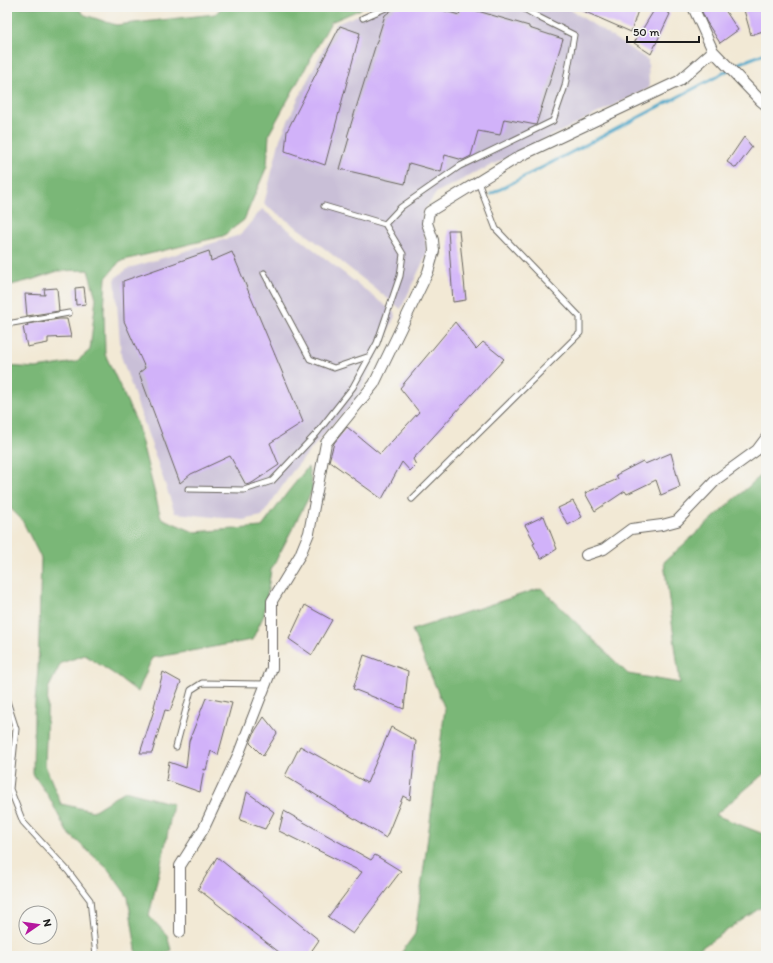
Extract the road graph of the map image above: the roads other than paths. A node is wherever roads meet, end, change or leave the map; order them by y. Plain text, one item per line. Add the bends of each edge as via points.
1 (388, 7) edge
2 (521, 7) edge
3 (693, 7) edge
4 (363, 18) dead end
5 (713, 51) junction
6 (766, 105) edge
7 (478, 182) junction
8 (324, 206) dead end
9 (385, 224) junction
10 (264, 273) dead end
11 (69, 313) dead end
12 (7, 324) edge
13 (370, 356) junction
14 (766, 438) edge
15 (188, 489) dead end
16 (412, 499) dead end
17 (586, 555) dead end
18 (266, 684) junction
19 (7, 701) edge
20 (176, 747) dead end
21 (180, 932) dead end
22 (96, 956) edge

1 - 4 lane
2 - 9 lane via 574,35 565,86 553,121 460,166 401,207
3 - 5 street
5 - 6 street
5 - 7 street via 679,81 520,156
7 - 16 lane via 496,229 580,316 580,333
7 - 18 street via 429,212 427,223 434,251 428,272 374,384 326,443 309,533 300,555 272,601 272,668
8 - 9 lane
9 - 13 lane via 403,254 400,276 377,344
10 - 13 lane via 310,359 334,368
11 - 12 lane
13 - 15 lane via 353,387 322,427 272,481 244,490
14 - 17 street via 757,450 717,479 677,521 631,529 604,549
18 - 20 lane via 202,683 191,690
18 - 21 street via 239,753 204,828 180,866
19 - 22 lane via 16,729 10,789 24,822 68,870 90,900

